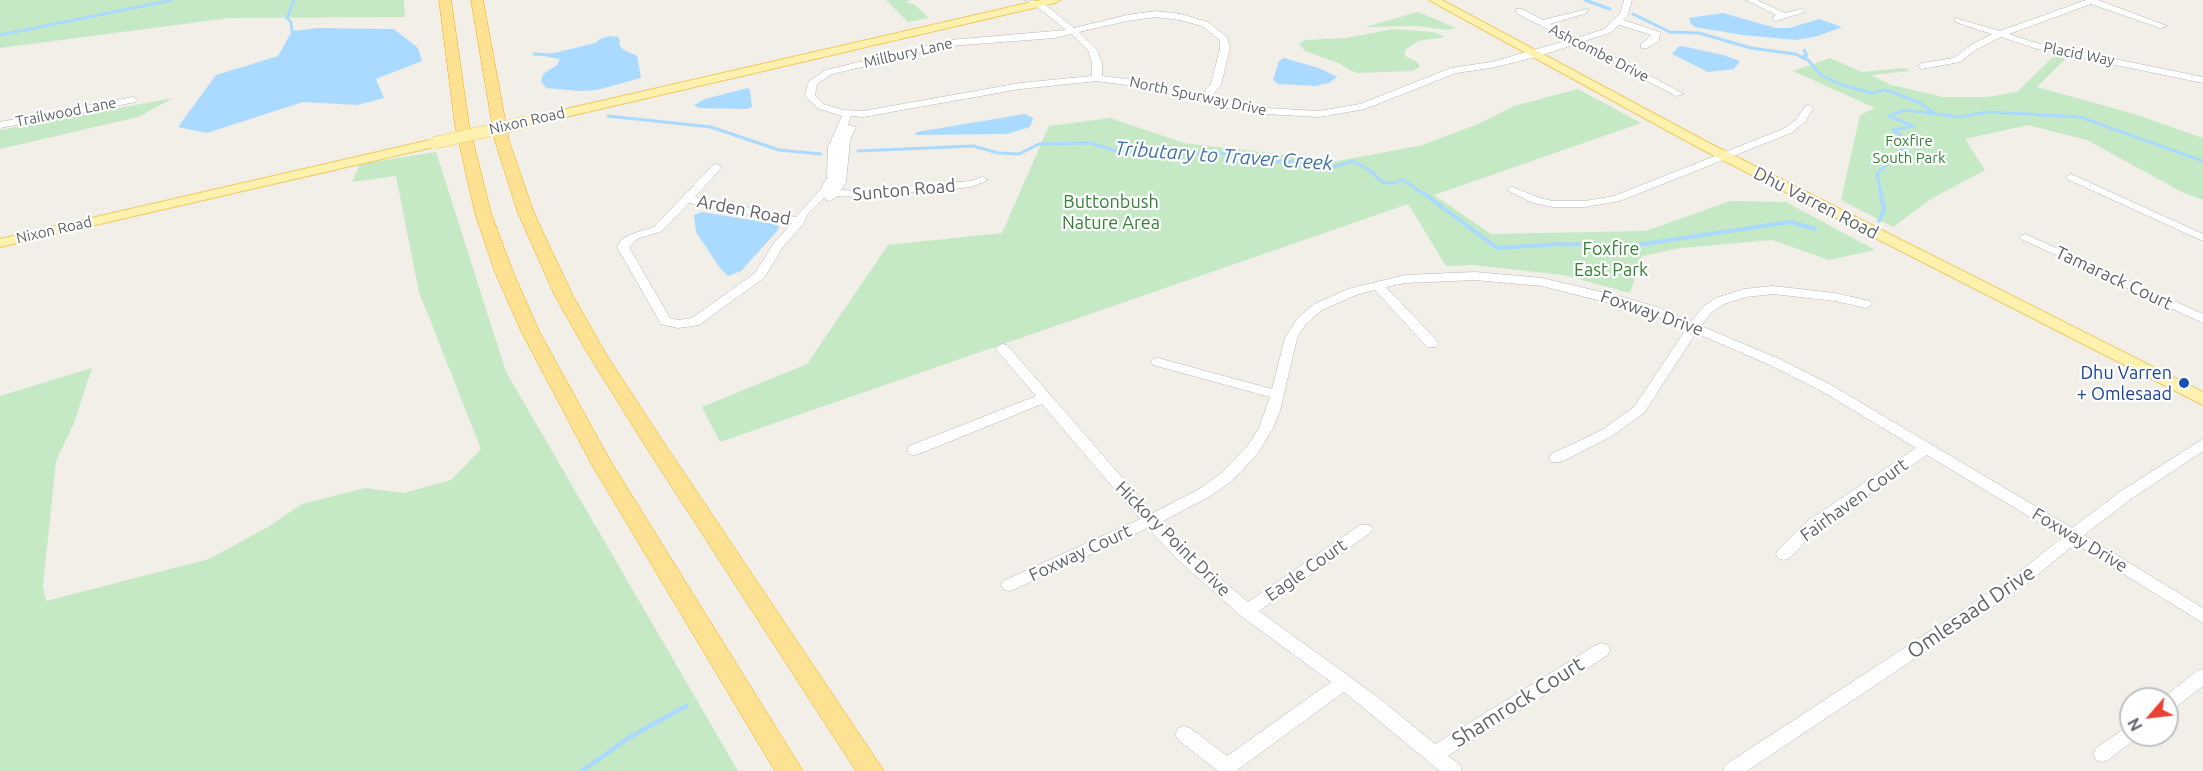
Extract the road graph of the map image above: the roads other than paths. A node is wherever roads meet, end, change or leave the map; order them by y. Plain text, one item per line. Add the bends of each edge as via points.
1 (445, 0) edge
2 (477, 0) edge
3 (1055, 0) edge
4 (1434, 0) edge
5 (1628, 0) edge
6 (1750, 0) edge
7 (1035, 1) edge
8 (2093, 1) edge
9 (1519, 11) dead end
10 (1584, 11) dead end
11 (1801, 12) dead end
12 (1784, 16) junction
13 (1774, 18) dead end
14 (1958, 20) dead end
15 (1619, 22) junction
16 (1542, 23) junction
17 (2163, 26) dead end
18 (1071, 32) junction
19 (1998, 35) junction
20 (1577, 41) junction
21 (1644, 46) dead end
22 (1533, 55) junction
23 (1922, 66) dead end
24 (1097, 78) junction
25 (2203, 80) edge
26 (1680, 94) dead end
27 (1203, 99) junction
28 (133, 100) dead end
29 (1808, 108) dead end
30 (852, 114) junction
31 (0, 125) edge
32 (1724, 156) junction
33 (717, 167) dead end
34 (2071, 177) dead end
35 (983, 180) dead end
36 (1512, 190) dead end
37 (829, 193) junction
38 (688, 199) junction
39 (800, 221) junction
40 (2025, 237) dead end
41 (2203, 238) edge
42 (0, 243) edge
43 (1377, 285) junction
44 (1866, 304) dead end
45 (2203, 319) edge
46 (1694, 327) junction
47 (1432, 344) dead end
48 (1002, 348) dead end
49 (1158, 362) dead end
50 (1278, 395) junction
51 (1044, 398) junction
52 (2203, 399) edge
53 (2203, 444) edge
54 (1927, 448) junction
55 (914, 450) dead end
56 (1556, 458) dead end
57 (1150, 521) junction
58 (1365, 528) dead end
59 (2073, 536) junction
60 (1784, 554) dead end
61 (1009, 585) dead end
62 (1247, 611) junction
63 (2203, 616) edge
64 (1602, 650) dead end
65 (2203, 676) edge
66 (1344, 682) junction
67 (2179, 695) edge
68 (1184, 734) dead end
69 (2119, 741) edge
70 (1435, 754) junction
71 (2102, 754) dead end
72 (790, 771) edge
73 (871, 771) edge
74 (1453, 771) edge
75 (1732, 771) edge

1 - 72 highway via 462,125 483,213 531,333 602,465
2 - 73 highway via 502,141 526,213 564,296 652,442
3 - 7 main road, Nixon Road
4 - 22 main road, Dhu Varren Road
5 - 15 street
6 - 12 street
7 - 18 street
7 - 42 main road, Nixon Road, bridge
8 - 17 street
8 - 19 street
9 - 16 street, Ashcombe Drive
10 - 16 street
11 - 12 street
12 - 13 street
14 - 19 street, Placid Way
15 - 20 street, North Spurway Drive via 1607,31
15 - 21 street via 1655,32 1656,39
16 - 20 street, Ashcombe Drive
18 - 24 street via 1092,50
18 - 27 street via 1149,14 1181,17 1212,27 1221,34 1225,48 1216,85
18 - 30 street, Millbury Lane via 950,43 829,72 812,83 810,95 820,106
19 - 23 street via 1957,60
19 - 25 street, Placid Way
20 - 22 street, North Spurway Drive
20 - 26 street, Ashcombe Drive
22 - 27 street, North Spurway Drive via 1454,70 1384,100 1342,111 1292,113
22 - 32 main road, Dhu Varren Road
24 - 27 street, North Spurway Drive via 1128,80
24 - 30 street, North Spurway Drive via 1020,86
28 - 31 street, Trailwood Lane
29 - 32 street via 1792,128
30 - 37 street via 840,140 843,176
32 - 36 street via 1630,194 1596,203 1547,203
32 - 52 main road, Dhu Varren Road
33 - 38 street
34 - 41 street
35 - 37 street, Sunton Road via 973,187
37 - 39 street via 810,218
38 - 39 street, Arden Road
38 - 39 street via 658,230 633,237 623,247 665,321 678,324 695,322 760,275 778,245
40 - 45 street, Tamarack Court
43 - 46 street, Foxway Drive via 1453,276 1528,280 1619,300
43 - 47 street
43 - 50 street, Foxway Drive via 1331,300 1305,318 1288,346
44 - 46 street via 1799,291 1751,291 1716,303
46 - 54 street, Foxway Drive via 1828,389
46 - 56 street via 1639,410 1620,425
48 - 51 street, Hickory Point Drive
49 - 50 street
50 - 57 street, Foxway Drive via 1266,428 1240,465 1204,493
51 - 55 street
51 - 57 street, Hickory Point Drive
53 - 59 street, Omlesaad Drive
54 - 59 street, Foxway Drive
54 - 60 street, Fairhaven Court via 1811,526
57 - 61 street, Foxway Court
57 - 62 street, Hickory Point Drive
58 - 62 street, Eagle Court
59 - 63 street, Foxway Drive
59 - 75 street, Omlesaad Drive via 2019,581
62 - 66 street, Hickory Point Drive
64 - 70 street, Shamrock Court
65 - 67 street
66 - 68 street via 1227,766
66 - 70 street, Hickory Point Drive
69 - 71 street
70 - 74 street, Hickory Point Drive

